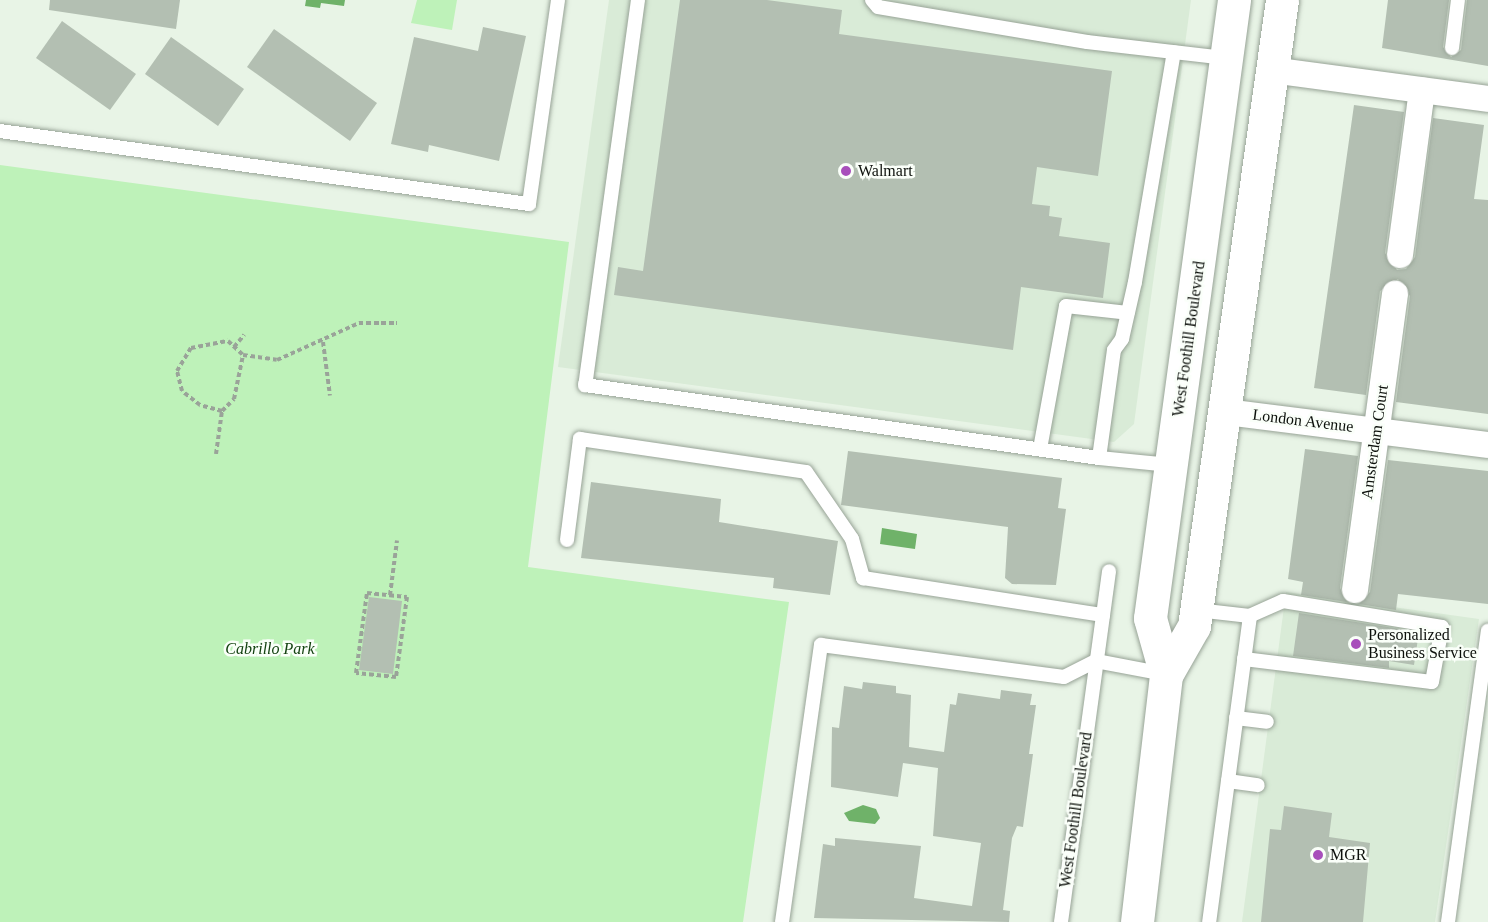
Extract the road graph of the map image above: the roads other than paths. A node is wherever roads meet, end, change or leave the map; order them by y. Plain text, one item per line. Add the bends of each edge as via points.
1 (558, 0) edge
2 (638, 0) edge
3 (872, 0) edge
4 (1233, 0) edge
5 (1259, 0) edge
6 (1282, 0) edge
7 (1458, 0) edge
8 (1452, 48) dead end
9 (1174, 52) junction
10 (1226, 58) junction
11 (1272, 70) junction
12 (1422, 90) junction
13 (1488, 99) edge
14 (0, 131) edge
15 (1251, 231) junction
16 (1400, 255) dead end
17 (1395, 294) dead end
18 (1128, 313) junction
19 (1226, 412) junction
20 (1376, 430) junction
21 (1488, 445) edge
22 (1040, 449) junction
23 (1099, 458) junction
24 (1172, 465) junction
25 (567, 540) dead end
26 (1109, 572) dead end
27 (1355, 590) dead end
28 (1197, 610) junction
29 (1103, 615) junction
30 (1250, 616) junction
31 (1488, 631) edge
32 (1244, 659) junction
33 (1096, 661) junction
34 (1166, 675) junction
35 (1236, 718) junction
36 (1267, 722) dead end
37 (1228, 781) junction
38 (1258, 785) dead end
39 (782, 922) edge
40 (1061, 922) edge
41 (1137, 922) edge
42 (1209, 922) edge
43 (1448, 922) edge

1 - 14 lane via 529,204
2 - 22 lane via 585,385
3 - 9 lane via 901,10
4 - 10 main road, West Foothill Boulevard
5 - 11 main road via 1254,53
6 - 11 main road, West Foothill Boulevard
7 - 8 lane
9 - 10 lane
9 - 18 lane
10 - 15 main road via 1247,74 1238,186
10 - 24 main road, West Foothill Boulevard
11 - 12 street
11 - 15 main road, West Foothill Boulevard
12 - 13 street
12 - 16 street
15 - 19 main road, West Foothill Boulevard
17 - 20 street, Amsterdam Court
18 - 22 lane via 1066,306
18 - 23 lane via 1114,350
19 - 20 street, London Avenue
19 - 28 main road, West Foothill Boulevard
20 - 21 street, London Avenue
20 - 27 street, Amsterdam Court
22 - 23 lane
23 - 24 lane
24 - 28 main road via 1191,476 1195,496 1186,578
24 - 34 main road, West Foothill Boulevard via 1150,618
25 - 29 lane via 580,439 806,472 852,539 863,578
26 - 29 lane, West Foothill Boulevard
28 - 30 lane
28 - 34 main road, West Foothill Boulevard via 1194,626
29 - 33 lane, West Foothill Boulevard
30 - 32 lane
30 - 32 lane via 1283,601 1442,627 1432,682
31 - 43 lane
32 - 35 lane
33 - 34 lane
33 - 39 lane via 1064,676 821,645
33 - 40 lane, West Foothill Boulevard
34 - 41 main road, West Foothill Boulevard
35 - 36 lane
35 - 37 lane
37 - 38 lane
37 - 42 lane

